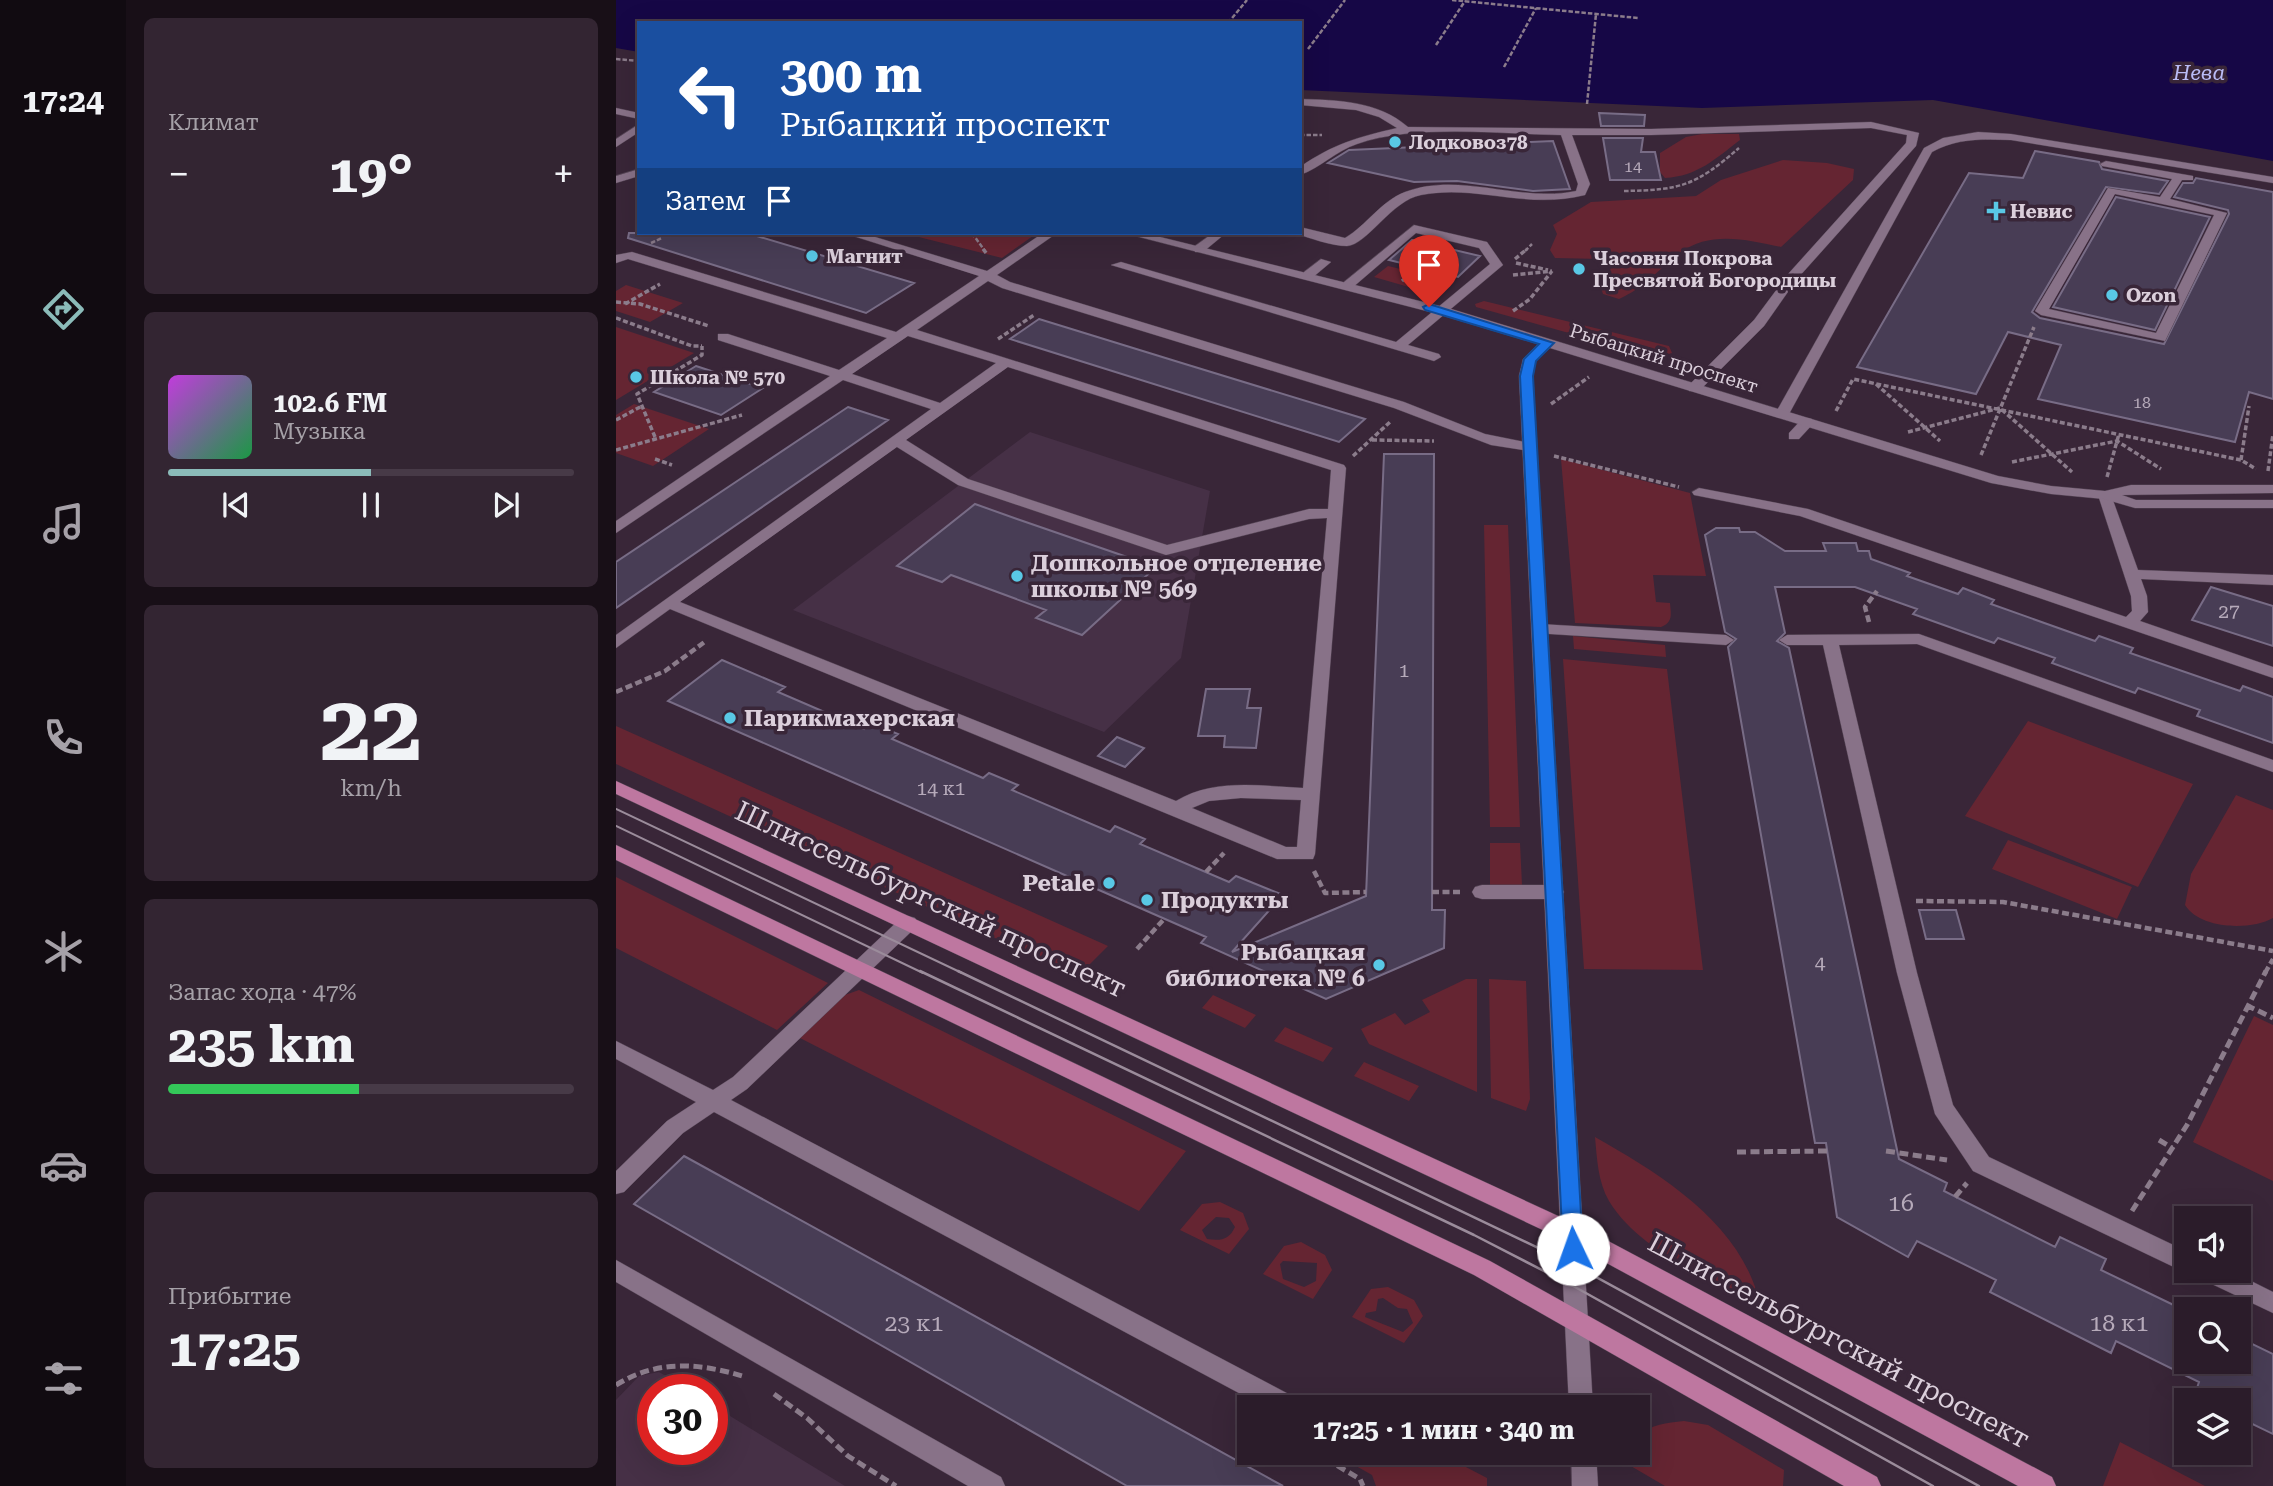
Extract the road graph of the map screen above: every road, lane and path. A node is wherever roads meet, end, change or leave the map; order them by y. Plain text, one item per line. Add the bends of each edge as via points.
1 (1247, 0) edge
2 (1345, 0) edge
3 (1452, 0) edge
4 (1465, 1) edge
5 (1536, 8) junction
6 (1596, 14) junction
7 (1638, 18) dead end
8 (1230, 21) edge
9 (1436, 46) dead end
10 (1308, 49) dead end
11 (616, 58) edge
12 (637, 61) edge
13 (1504, 67) dead end
14 (1302, 102) edge
15 (1587, 104) dead end
16 (616, 111) edge
17 (637, 116) edge
18 (637, 128) edge
19 (1761, 129) junction
20 (1405, 130) junction
21 (1565, 131) junction
22 (1991, 136) junction
23 (616, 144) edge
24 (637, 171) edge
25 (1302, 171) edge
26 (2179, 176) junction
27 (616, 180) edge
28 (2273, 180) edge
29 (2273, 188) edge
30 (1624, 191) dead end
31 (2163, 201) junction
32 (1302, 231) edge
33 (857, 235) edge
34 (1048, 235) edge
35 (1139, 235) edge
36 (1217, 235) edge
37 (1532, 244) dead end
38 (1199, 249) junction
39 (616, 259) edge
40 (1325, 262) dead end
41 (1117, 265) dead end
42 (1416, 269) dead end
43 (1552, 271) junction
44 (683, 272) junction
45 (1308, 275) junction
46 (988, 276) junction
47 (1484, 278) junction
48 (1348, 285) junction
49 (1396, 286) dead end
50 (1055, 300) junction
51 (616, 302) edge
52 (624, 305) junction
53 (1443, 311) junction
54 (2041, 311) junction
55 (616, 318) edge
56 (1504, 318) dead end
57 (903, 334) junction
58 (723, 337) joint
59 (737, 341) junction
60 (1548, 343) junction
61 (702, 346) junction
62 (1399, 346) junction
63 (977, 354) junction
64 (1434, 357) dead end
65 (1004, 363) junction
66 (1597, 370) dead end
67 (842, 374) junction
68 (1875, 383) junction
69 (1694, 388) junction
70 (1550, 405) dead end
71 (642, 406) junction
72 (2249, 406) dead end
73 (941, 408) junction
74 (1406, 408) junction
75 (2000, 408) junction
76 (751, 413) dead end
77 (1782, 414) junction
78 (1833, 418) dead end
79 (616, 420) edge
80 (1807, 422) junction
81 (1926, 428) junction
82 (1903, 433) dead end
83 (2119, 433) junction
84 (2273, 434) edge
85 (1794, 436) dead end
86 (655, 437) junction
87 (894, 441) junction
88 (1942, 442) dead end
89 (2117, 442) junction
90 (1530, 447) junction
91 (616, 450) edge
92 (2053, 454) junction
93 (1554, 456) dead end
94 (2241, 460) junction
95 (1978, 463) dead end
96 (2003, 464) dead end
97 (1339, 468) junction
98 (2162, 470) dead end
99 (2078, 477) dead end
100 (2106, 478) dead end
101 (2273, 489) edge
102 (1699, 492) joint
103 (2105, 495) junction
104 (2273, 504) edge
105 (1335, 513) junction
106 (616, 528) edge
107 (2132, 574) junction
108 (2273, 580) edge
109 (1877, 591) dead end
110 (668, 603) junction
111 (2129, 623) junction
112 (725, 626) junction
113 (1540, 629) junction
114 (1726, 640) dead end
115 (1787, 640) dead end
116 (1830, 640) junction
117 (1874, 640) junction
118 (616, 643) edge
119 (2273, 673) edge
120 (616, 692) edge
121 (2273, 766) edge
122 (616, 787) edge
123 (1311, 794) junction
124 (1177, 809) junction
125 (616, 852) edge
126 (1306, 854) junction
127 (1366, 892) dead end
128 (1482, 892) dead end
129 (1554, 892) junction
130 (1891, 901) junction
131 (1164, 919) dead end
132 (908, 923) junction
133 (1137, 949) dead end
134 (2273, 951) edge
135 (2273, 959) edge
136 (859, 969) junction
137 (2246, 1006) junction
138 (2273, 1018) edge
139 (616, 1049) edge
140 (711, 1102) junction
141 (2159, 1140) dead end
142 (2172, 1148) junction
143 (1886, 1151) dead end
144 (1737, 1152) dead end
145 (1827, 1152) dead end
146 (1981, 1164) junction
147 (616, 1185) edge
148 (2119, 1230) junction
149 (1572, 1233) junction
150 (2174, 1256) edge
151 (616, 1270) edge
152 (2231, 1283) edge
153 (2273, 1303) edge
154 (1576, 1321) junction
155 (755, 1382) dead end
156 (616, 1385) edge
157 (767, 1389) dead end
158 (1266, 1395) edge
159 (1580, 1395) edge
160 (1336, 1465) edge
161 (1584, 1465) edge
162 (896, 1486) edge
163 (992, 1486) edge
164 (1363, 1486) edge
165 (1585, 1486) edge
166 (1868, 1486) edge
167 (2043, 1486) edge

1 - 8 path
2 - 10 path
3 - 4 path
4 - 5 path
4 - 9 path
5 - 6 path
5 - 13 path
6 - 7 path
6 - 15 path
11 - 12 path
14 - 20 street via 1342,104 1373,112 1397,121
16 - 17 street
18 - 23 street
19 - 21 street
19 - 30 path via 1693,185
19 - 69 street via 1871,125 1904,129 1914,137 1877,186 1793,276 1759,323
20 - 21 street
20 - 25 street via 1344,145
21 - 32 street via 1584,184 1581,193 1514,199 1457,188 1431,189 1402,197 1347,242
22 - 26 street via 2027,149
22 - 28 street
22 - 77 street via 1953,137 1928,150
24 - 27 street
26 - 29 street
26 - 31 street
31 - 54 street via 2112,190
31 - 54 street via 2221,213 2160,338
33 - 46 street
34 - 46 street
35 - 38 street, Рыбацкий проспект
36 - 38 street
37 - 43 path via 1512,262
38 - 45 street, Рыбацкий проспект
39 - 44 street via 628,255
40 - 45 street
41 - 62 street
42 - 49 path
43 - 47 path
43 - 56 path via 1530,299
44 - 52 path
44 - 57 street
45 - 48 street, Рыбацкий проспект
46 - 50 street
46 - 57 street
47 - 48 street via 1497,265 1483,245 1414,229
47 - 53 street
48 - 53 street, Рыбацкий проспект
50 - 63 path
50 - 74 street
51 - 52 path
52 - 58 path via 640,304 718,329
53 - 60 street, Рыбацкий проспект
53 - 62 street
54 - 75 path
55 - 61 path
57 - 63 street
57 - 67 street
58 - 59 street
59 - 61 path
59 - 67 street
60 - 69 street, Рыбацкий проспект
60 - 90 street via 1530,359 1526,376
61 - 71 path via 702,355 636,394
62 - 64 street
63 - 65 street
65 - 73 street
65 - 97 street
66 - 70 path
67 - 73 street
67 - 106 street
68 - 75 path
68 - 78 path via 1853,379
68 - 81 path
69 - 77 street, Рыбацкий проспект
71 - 79 path
71 - 86 path
72 - 94 path
73 - 87 street
74 - 90 street via 1487,441
74 - 97 path
75 - 81 path
75 - 83 path
75 - 92 path
75 - 95 path
76 - 86 path
77 - 80 street, Рыбацкий проспект
80 - 85 street
80 - 103 street, Рыбацкий проспект via 1996,480
81 - 82 path
81 - 88 path
83 - 89 path
83 - 94 path
84 - 94 path via 2267,477
86 - 91 path
87 - 105 street via 963,482 1166,550 1309,513
87 - 110 street
89 - 92 path
89 - 98 path
89 - 100 path
90 - 113 street
92 - 96 path
92 - 99 path
93 - 102 path
97 - 105 street
101 - 103 street, Рыбацкий проспект via 2131,489
102 - 111 street via 1803,512
103 - 104 street, Рыбацкий проспект via 2135,504
103 - 107 street
105 - 123 street
107 - 108 street
107 - 111 street via 2140,612
109 - 117 path via 1865,607
110 - 112 street
110 - 118 street
111 - 119 street
112 - 120 path via 665,671
112 - 124 street
113 - 114 street
113 - 129 street
115 - 116 street
116 - 117 street
116 - 130 street
117 - 121 street via 1919,639
122 - 132 main road, Шлиссельбургский проспект
123 - 124 street via 1206,793
123 - 126 street
124 - 126 street via 1284,855
125 - 136 main road
126 - 127 path via 1325,893
128 - 129 street
129 - 149 street
130 - 134 path via 2003,902
130 - 146 street via 1942,1108
131 - 133 path
132 - 136 street
132 - 149 main road, Шлиссельбургский проспект
135 - 137 path
136 - 140 street via 740,1083
136 - 154 main road via 1482,1268
137 - 138 path
137 - 142 path
139 - 140 street
140 - 147 street via 675,1126
140 - 158 street
141 - 142 path
142 - 148 path
143 - 146 path
144 - 145 path
146 - 148 street
148 - 150 street
149 - 154 street
149 - 167 main road, Шлиссельбургский проспект
151 - 163 street
152 - 153 street
154 - 159 street
154 - 166 main road
155 - 156 path via 678,1363 643,1369
157 - 162 path via 848,1456
160 - 164 path via 1360,1479
161 - 165 street

